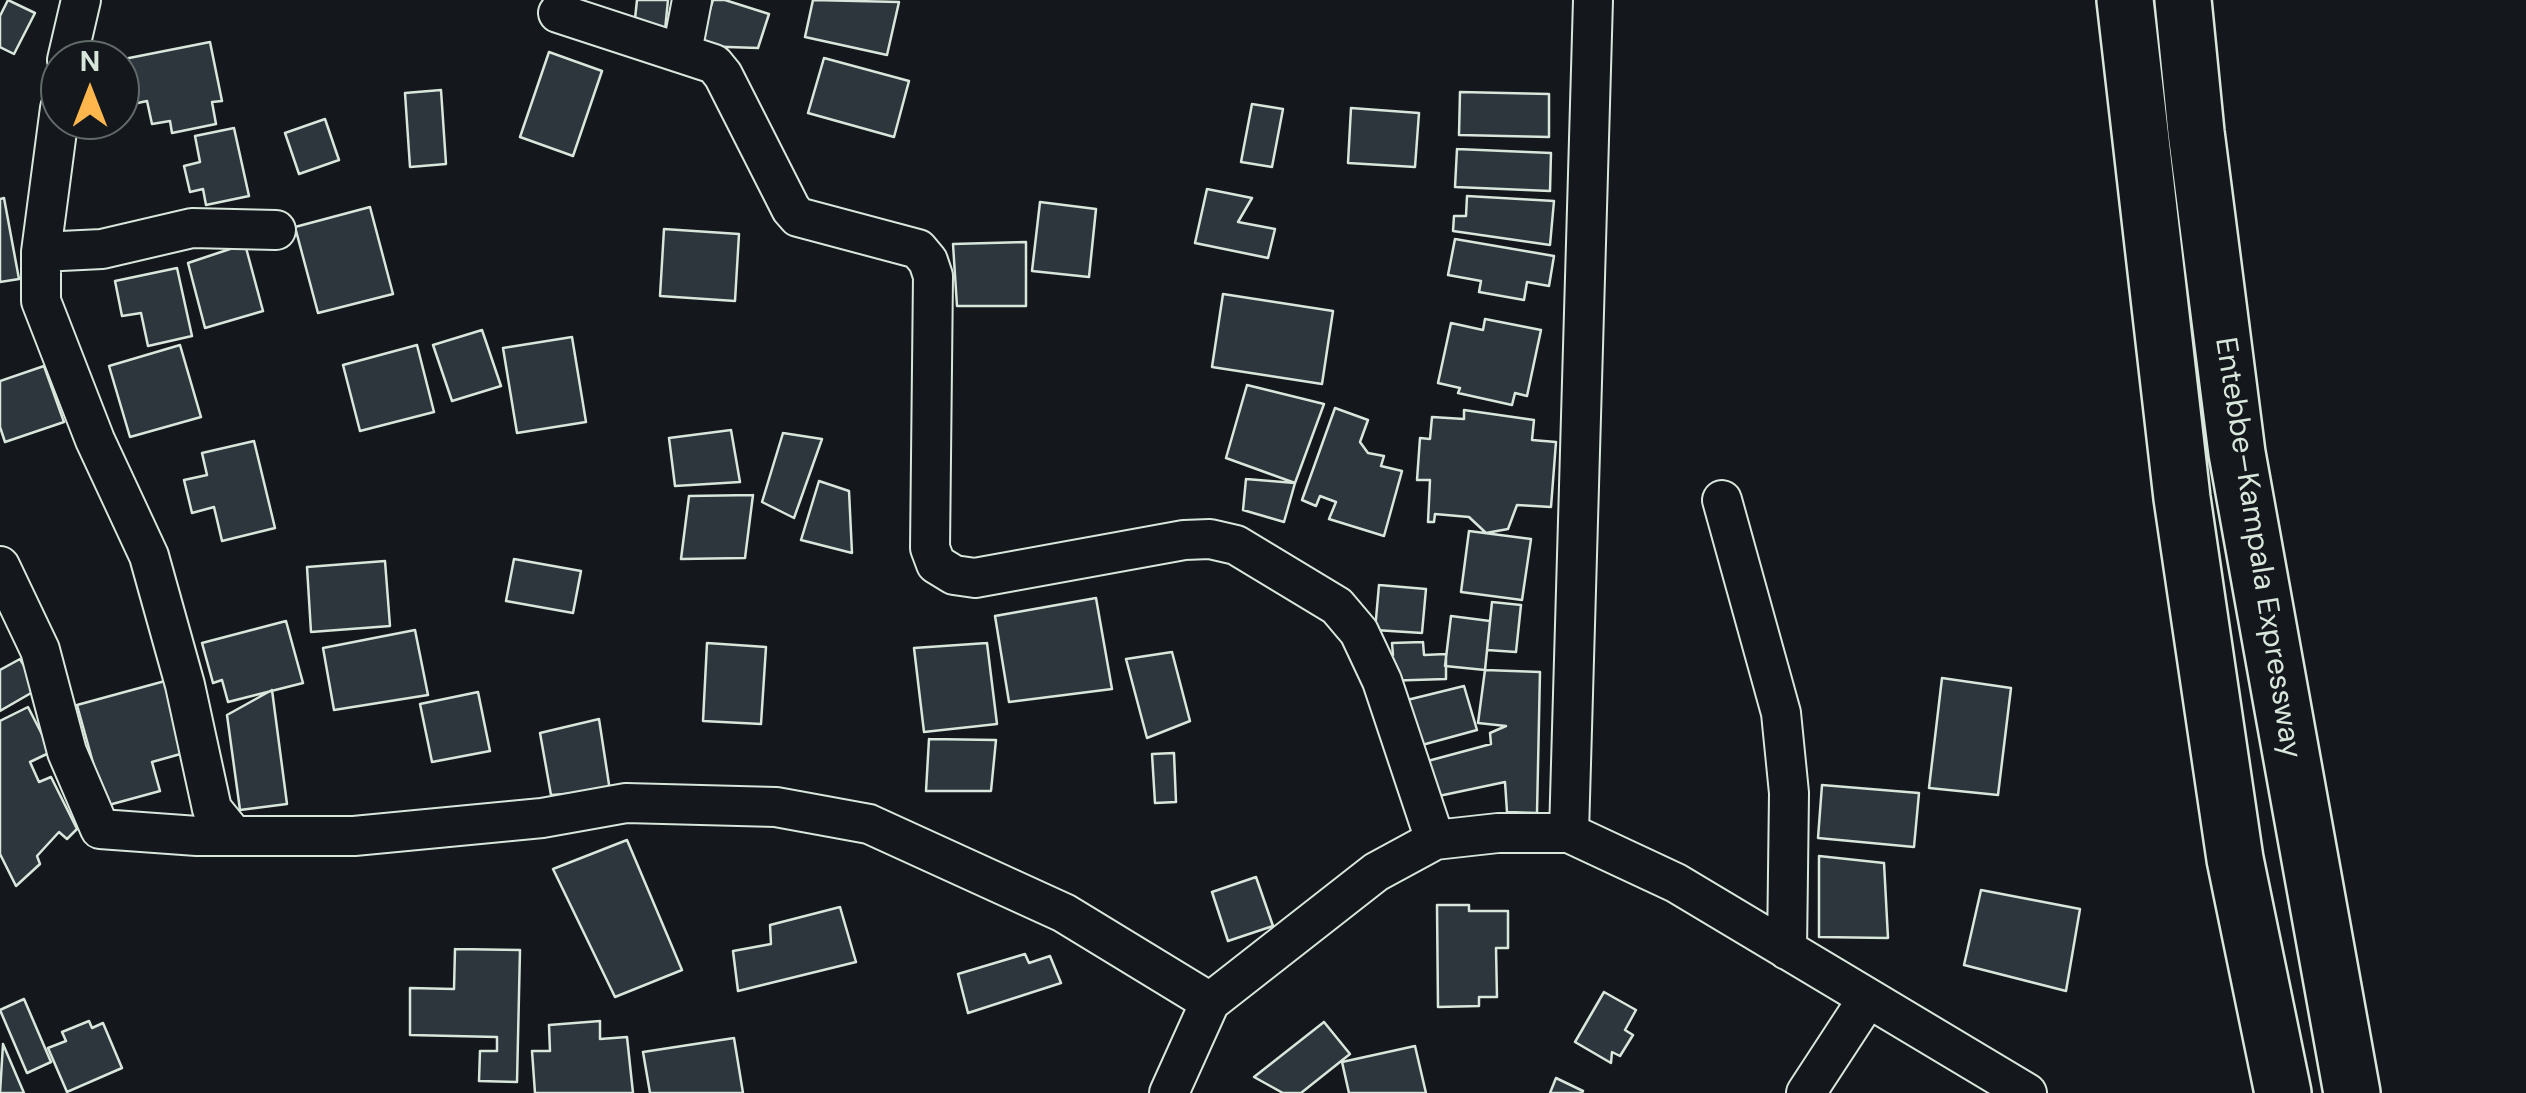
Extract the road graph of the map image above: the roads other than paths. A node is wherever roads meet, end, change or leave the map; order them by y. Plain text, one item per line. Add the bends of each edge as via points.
1 (81, 0) edge
2 (692, 0) edge
3 (1593, 0) edge
4 (2125, 0) edge
5 (2183, 0) edge
6 (558, 13) dead end
7 (72, 40) edge
8 (682, 52) junction
9 (56, 140) edge
10 (276, 230) dead end
11 (41, 252) junction
12 (1722, 500) dead end
13 (0, 566) edge
14 (1569, 834) junction
15 (234, 836) junction
16 (1435, 840) junction
17 (1787, 950) junction
18 (1868, 998) junction
19 (1210, 1002) junction
20 (1169, 1093) edge
21 (1806, 1093) edge
22 (2027, 1093) edge
23 (2283, 1093) edge
24 (2352, 1093) edge

1 - 7 street
2 - 8 street
3 - 14 street
4 - 23 highway, Entebbe–Kampala Expressway via 2182,498 2236,859
5 - 24 highway, Entebbe–Kampala Expressway via 2237,452
6 - 8 street
8 - 16 street via 724,74 798,217 918,249 928,261 930,548 936,564 975,578 1184,540 1236,545 1337,606 1359,632
9 - 11 street
10 - 11 street via 192,228 102,249
11 - 15 street via 41,301 149,556 212,809
12 - 17 street via 1781,713 1790,793
13 - 15 street via 40,650 67,752 100,828
14 - 16 street
14 - 17 street via 1676,883
15 - 19 street via 424,832 626,803 776,807 869,824 1064,913
16 - 19 street via 1376,872
17 - 18 street
18 - 21 street
18 - 22 street
19 - 20 street

